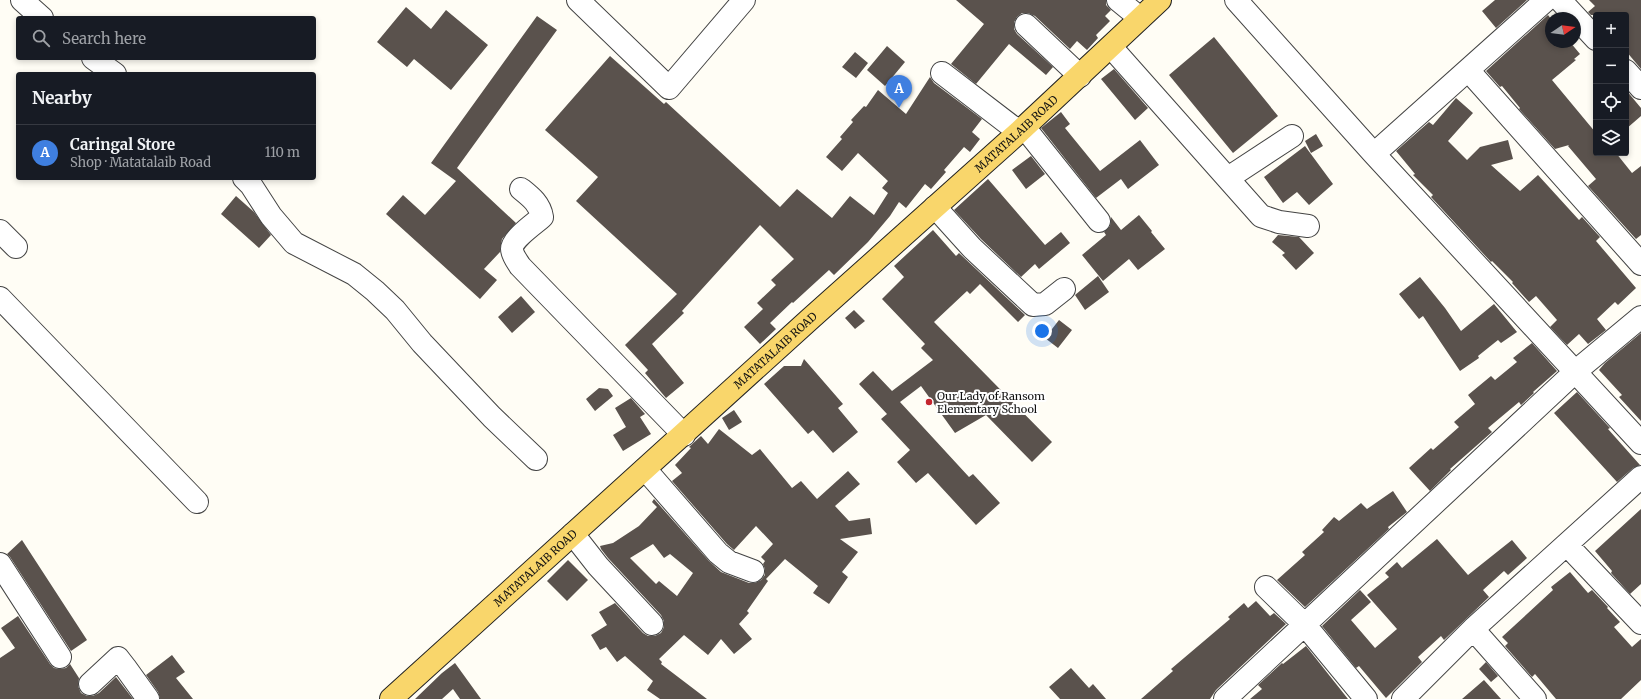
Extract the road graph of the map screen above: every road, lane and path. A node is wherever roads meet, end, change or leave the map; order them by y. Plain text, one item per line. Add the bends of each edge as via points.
1 (22, 0) edge
2 (579, 0) edge
3 (744, 0) edge
4 (1118, 0) edge
5 (1160, 0) edge
6 (1236, 0) edge
7 (1546, 0) edge
8 (1560, 0) edge
9 (40, 16) edge
10 (1140, 18) junction
11 (1026, 25) dead end
12 (1593, 36) edge
13 (1111, 47) junction
14 (96, 60) edge
15 (1468, 70) junction
16 (112, 72) edge
17 (942, 73) dead end
18 (1629, 75) edge
19 (1080, 76) junction
20 (1641, 88) edge
21 (1021, 130) junction
22 (1292, 136) dead end
23 (1374, 154) junction
24 (1228, 178) junction
25 (246, 180) edge
26 (521, 189) dead end
27 (935, 207) junction
28 (1099, 221) dead end
29 (1308, 226) dead end
30 (0, 231) edge
31 (16, 247) dead end
32 (1641, 264) edge
33 (1064, 289) dead end
34 (0, 298) edge
35 (1641, 317) edge
36 (1576, 371) junction
37 (684, 435) junction
38 (1641, 443) edge
39 (536, 459) dead end
40 (645, 469) junction
41 (1641, 477) edge
42 (197, 502) dead end
43 (573, 534) junction
44 (1567, 545) junction
45 (0, 564) edge
46 (753, 571) dead end
47 (1266, 587) dead end
48 (1641, 623) edge
49 (652, 624) dead end
50 (1305, 625) junction
51 (1473, 629) junction
52 (60, 657) dead end
53 (90, 684) dead end
54 (398, 697) edge
55 (148, 699) edge
56 (1225, 699) edge
57 (1366, 699) edge
58 (1403, 699) edge
59 (1535, 699) edge

1 - 9 street
2 - 3 street via 669,88
4 - 10 street
5 - 10 main road, MATATALAIB ROAD
6 - 23 street
7 - 15 street
8 - 12 street
10 - 13 main road, MATATALAIB ROAD
11 - 19 street
13 - 19 main road, MATATALAIB ROAD
13 - 24 street
14 - 16 street
15 - 23 street
15 - 32 street
17 - 21 street
18 - 20 street
19 - 21 main road, MATATALAIB ROAD
21 - 27 main road, MATATALAIB ROAD
21 - 28 street
22 - 24 street
23 - 36 street
24 - 29 street via 1261,216 1279,222
25 - 39 street via 294,243 354,274 375,291 492,417
26 - 37 street via 537,203 542,217 514,242 512,249 520,266
27 - 33 street via 972,248 1033,305 1045,304
27 - 37 main road, MATATALAIB ROAD
30 - 31 street
34 - 42 street
35 - 36 street
36 - 38 street
36 - 50 street
37 - 40 main road, MATATALAIB ROAD
40 - 43 main road, MATATALAIB ROAD
40 - 46 street via 718,553 729,562
41 - 44 street
43 - 49 street via 598,566
43 - 54 main road, MATATALAIB ROAD
44 - 48 street
44 - 51 street
45 - 52 street
47 - 50 street
50 - 56 street
50 - 57 street
51 - 58 street
51 - 59 street
53 - 55 street via 118,658

